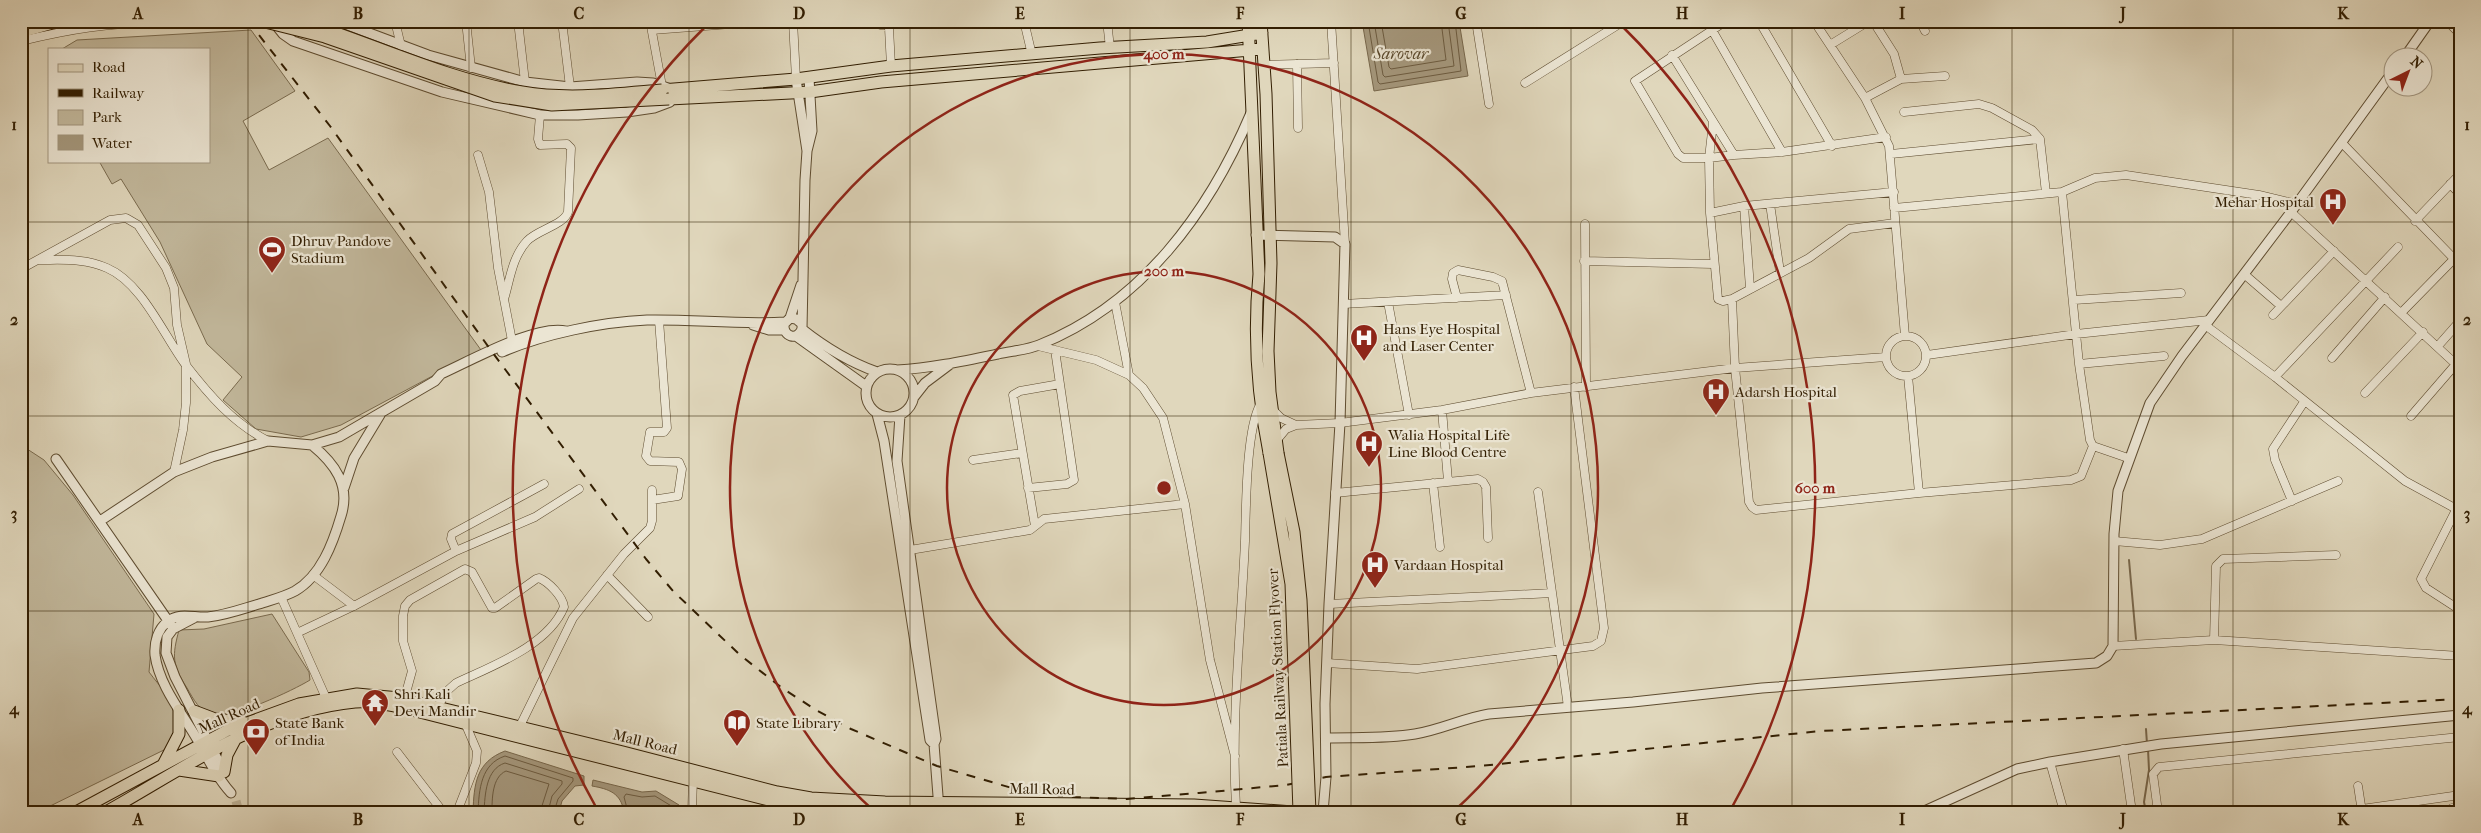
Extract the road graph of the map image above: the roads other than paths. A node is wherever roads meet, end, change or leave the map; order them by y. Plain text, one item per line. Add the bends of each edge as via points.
1 (60, 21) edge
2 (193, 21) edge
3 (261, 21) edge
4 (274, 21) edge
5 (301, 21) edge
6 (337, 21) edge
7 (394, 21) edge
8 (466, 21) edge
9 (518, 21) edge
10 (562, 21) edge
11 (650, 21) edge
12 (771, 21) edge
13 (793, 21) edge
14 (878, 21) edge
15 (1024, 21) edge
16 (1107, 21) edge
17 (1248, 21) edge
18 (1261, 21) edge
19 (1331, 21) edge
20 (1476, 21) edge
21 (1624, 21) edge
22 (1726, 21) edge
23 (1759, 21) edge
24 (1814, 21) edge
25 (1868, 21) edge
26 (1873, 21) edge
27 (1920, 21) edge
28 (2430, 21) edge
29 (2446, 21) edge
30 (122, 22) edge
31 (652, 30) junction
32 (1712, 30) junction
33 (1925, 31) dead end
34 (21, 32) edge
35 (1262, 33) junction
36 (2460, 34) edge
37 (1249, 35) junction
38 (21, 41) edge
39 (1830, 45) junction
40 (401, 46) junction
41 (1110, 48) junction
42 (2411, 48) edge
43 (1262, 49) junction
44 (1250, 51) junction
45 (1032, 55) junction
46 (1672, 55) junction
47 (1334, 63) junction
48 (1297, 64) junction
49 (1263, 65) junction
50 (891, 66) junction
51 (471, 68) junction
52 (1946, 76) dead end
53 (809, 78) junction
54 (796, 79) junction
55 (1901, 79) junction
56 (525, 82) junction
57 (1525, 83) dead end
58 (2384, 84) edge
59 (570, 87) junction
60 (804, 92) junction
61 (668, 93) junction
62 (1864, 98) junction
63 (1489, 104) dead end
64 (1252, 110) junction
65 (1904, 112) dead end
66 (540, 115) junction
67 (1713, 123) junction
68 (1298, 128) dead end
69 (1886, 138) junction
70 (2040, 139) junction
71 (2342, 143) junction
72 (1832, 146) junction
73 (1782, 152) junction
74 (1891, 154) junction
75 (478, 155) dead end
76 (1734, 155) junction
77 (1709, 158) junction
78 (2460, 174) edge
79 (2450, 184) junction
80 (1894, 192) junction
81 (2062, 192) junction
82 (2046, 193) junction
83 (2460, 194) edge
84 (1770, 204) junction
85 (2297, 204) junction
86 (1744, 206) junction
87 (1894, 208) junction
88 (2292, 212) junction
89 (1710, 213) junction
90 (2415, 220) junction
91 (1895, 223) junction
92 (1585, 224) dead end
93 (1256, 234) junction
94 (1270, 236) junction
95 (1344, 244) junction
96 (2398, 247) dead end
97 (2334, 251) junction
98 (38, 260) junction
99 (2453, 260) junction
100 (1584, 261) junction
101 (1713, 264) junction
102 (2460, 265) edge
103 (21, 269) edge
104 (1780, 272) junction
105 (2244, 274) junction
106 (804, 277) junction
107 (2366, 280) junction
108 (1750, 288) junction
109 (2181, 293) dead end
110 (1506, 295) junction
111 (505, 296) junction
112 (2385, 297) junction
113 (1457, 298) junction
114 (1732, 299) junction
115 (2074, 300) junction
116 (1115, 302) junction
117 (1388, 302) junction
118 (1343, 304) junction
119 (2281, 306) junction
120 (2402, 312) junction
121 (2273, 315) dead end
122 (659, 320) junction
123 (2460, 322) edge
124 (2207, 323) junction
125 (787, 324) junction
126 (800, 329) junction
127 (2422, 332) junction
128 (2076, 334) junction
129 (1905, 336) junction
130 (513, 344) junction
131 (1038, 346) junction
132 (2438, 346) junction
133 (1055, 350) junction
134 (1927, 355) junction
135 (2164, 356) dead end
136 (1886, 357) junction
137 (2332, 358) dead end
138 (951, 363) junction
139 (186, 364) junction
140 (2079, 364) junction
141 (2458, 366) edge
142 (1735, 368) junction
143 (897, 370) junction
144 (877, 372) junction
145 (1128, 375) junction
146 (1908, 376) junction
147 (2274, 377) junction
148 (1060, 384) junction
149 (866, 386) junction
150 (1574, 387) junction
151 (1586, 387) junction
152 (2364, 392) dead end
153 (1531, 393) junction
154 (914, 397) junction
155 (2304, 402) junction
156 (1266, 407) junction
157 (1442, 410) junction
158 (381, 412) junction
159 (877, 414) junction
160 (1409, 414) junction
161 (900, 415) junction
162 (2412, 416) dead end
163 (1340, 423) junction
164 (1296, 425) junction
165 (268, 441) junction
166 (312, 445) junction
167 (2093, 446) junction
168 (1275, 449) junction
169 (1022, 453) junction
170 (2128, 458) junction
171 (56, 459) dead end
172 (973, 460) dead end
173 (174, 472) junction
174 (1448, 481) junction
175 (2338, 482) dead end
176 (1433, 483) junction
177 (544, 484) dead end
178 (1028, 488) junction
179 (343, 489) junction
180 (579, 489) dead end
181 (652, 490) dead end
182 (1538, 492) dead end
183 (1335, 493) junction
184 (1919, 493) junction
185 (652, 500) junction
186 (2292, 501) junction
187 (1185, 504) junction
188 (2458, 508) edge
189 (100, 521) junction
190 (1035, 526) junction
191 (1488, 538) dead end
192 (2114, 542) junction
193 (1440, 547) dead end
194 (910, 550) junction
195 (456, 551) junction
196 (2336, 554) dead end
197 (313, 575) junction
198 (607, 575) junction
199 (1552, 593) junction
200 (281, 597) junction
201 (1329, 604) junction
202 (354, 606) junction
203 (2460, 610) edge
204 (648, 617) dead end
205 (170, 625) junction
206 (297, 633) junction
207 (2214, 640) junction
208 (2113, 646) junction
209 (1560, 650) junction
210 (2460, 656) edge
211 (1328, 663) junction
212 (326, 698) junction
213 (404, 700) junction
214 (1568, 707) junction
215 (437, 708) junction
216 (179, 710) junction
217 (194, 711) junction
218 (2460, 715) edge
219 (250, 721) junction
220 (465, 723) junction
221 (517, 731) junction
222 (2460, 737) edge
223 (236, 738) junction
224 (1326, 738) junction
225 (934, 744) junction
226 (207, 748) junction
227 (2123, 749) junction
228 (397, 752) dead end
229 (1234, 756) junction
230 (2050, 762) junction
231 (163, 765) junction
232 (179, 770) junction
233 (222, 774) junction
234 (693, 776) junction
235 (2358, 786) dead end
236 (2460, 794) edge
237 (233, 797) tunnel mouth
238 (2460, 806) edge
239 (939, 807) edge
240 (1236, 807) junction
241 (2399, 808) edge
242 (2362, 810) edge
243 (76, 812) edge
244 (106, 812) edge
245 (443, 812) edge
246 (457, 812) edge
247 (692, 812) edge
248 (1006, 812) edge
249 (1293, 812) edge
250 (1299, 812) edge
251 (1310, 812) edge
252 (1323, 812) edge
253 (1922, 812) edge
254 (2064, 812) edge
255 (2132, 812) edge
256 (2158, 812) edge
257 (2449, 812) edge

1 - 34 main road
2 - 30 street
3 - 61 main road, bridge via 325,37 495,96 552,105
4 - 66 street via 282,34 293,41
5 - 61 main road, bridge via 453,74 521,92 577,96
6 - 40 street
7 - 40 street
8 - 51 street
9 - 56 street
10 - 59 street
11 - 31 street
12 - 31 street
13 - 54 street
14 - 50 street via 889,28
15 - 45 street
16 - 41 street
17 - 37 main road
18 - 35 main road
19 - 47 street
20 - 63 street
21 - 57 street
22 - 32 street
23 - 72 street
24 - 39 street
25 - 39 street
26 - 55 street via 1894,54
27 - 33 street
28 - 42 street
29 - 36 street
30 - 38 street via 75,28
31 - 61 street
32 - 46 street
32 - 73 street
35 - 37 main road
35 - 43 main road
37 - 41 main road via 1207,42
37 - 44 main road
39 - 62 street
40 - 51 street via 451,65
41 - 45 main road
43 - 44 main road
43 - 49 main road
44 - 60 main road via 881,82
44 - 64 main road
45 - 50 main road
46 - 67 street
46 - 77 street via 1637,78 1636,84 1678,154 1683,158
47 - 48 street
47 - 95 street
48 - 49 street
48 - 68 street
49 - 94 main road
50 - 53 main road
51 - 56 street
52 - 55 street
53 - 54 main road
53 - 60 street
54 - 60 street
54 - 61 main road
55 - 62 street
56 - 59 street
58 - 71 street
59 - 61 street via 638,82
60 - 61 main road
60 - 106 street via 812,131 807,151
61 - 66 street via 639,110
62 - 69 street
64 - 93 main road
64 - 116 street via 1241,137 1201,208 1164,258
65 - 70 street via 1986,106 2032,130
66 - 111 street via 540,145 567,144 571,148 568,212 563,220 540,230 525,242 512,267
67 - 76 street
67 - 77 street
69 - 72 street
69 - 74 street
70 - 74 street
70 - 82 street
71 - 85 street
71 - 90 street
72 - 73 street
73 - 76 street
74 - 80 street
75 - 111 street via 489,192 498,268
76 - 77 street
77 - 89 street
78 - 79 street
79 - 83 street
79 - 90 street
80 - 84 street
80 - 87 street
81 - 82 street
81 - 85 street via 2095,178 2126,175 2259,195
81 - 115 street
82 - 87 street
84 - 86 street
84 - 104 street
85 - 88 street
86 - 89 street
86 - 108 street
87 - 91 street
88 - 97 street
88 - 105 street
89 - 101 street
90 - 99 street
91 - 104 street via 1849,229 1817,252
91 - 129 street
92 - 100 street
93 - 94 street
93 - 156 main road via 1259,274 1255,352
94 - 95 street via 1335,237
94 - 156 main road
95 - 118 street
96 - 107 street
97 - 107 street
97 - 119 street
98 - 103 street
98 - 139 street via 86,261 109,268 124,278 136,290
98 - 139 street via 110,220 133,220 170,277
99 - 102 street
99 - 120 street
100 - 101 street
100 - 151 street
101 - 114 street via 1716,296 1724,301
104 - 108 street
105 - 119 street
105 - 124 street
106 - 125 street
106 - 126 street
107 - 112 street
107 - 147 street
108 - 114 street
109 - 115 street
110 - 113 street
110 - 113 street via 1499,279 1458,270 1452,279
110 - 153 street
111 - 130 street
112 - 120 street
112 - 137 street
113 - 117 street
114 - 142 street
115 - 128 street
116 - 131 street
116 - 145 street
117 - 118 street
117 - 160 street
118 - 163 street
119 - 121 street
120 - 127 street
122 - 125 street via 751,324 769,330
122 - 130 street via 554,330
122 - 185 street via 667,428 664,432 650,432 646,456 650,461 679,462 682,469 678,496
123 - 132 street
124 - 128 street
124 - 147 street
124 - 170 street via 2150,403
125 - 126 street via 796,319
125 - 126 street via 790,336
126 - 144 street via 840,356
126 - 149 street
127 - 132 street
127 - 152 street
128 - 134 street
128 - 140 street
129 - 134 street via 1920,341
129 - 136 street via 1892,343
130 - 158 street via 441,374 435,381
131 - 133 street
131 - 138 street
132 - 141 street
133 - 145 street via 1096,360
133 - 148 street
134 - 146 street via 1920,371
135 - 140 street
136 - 142 street
136 - 146 street via 1895,372
138 - 143 street
138 - 154 street via 925,383
139 - 165 street via 234,420
139 - 173 street via 185,416
140 - 167 street
141 - 162 street
142 - 151 street
142 - 184 street via 1752,507 1766,510
143 - 144 street via 890,368
143 - 154 street via 908,377
144 - 149 street
145 - 187 street via 1143,388 1163,418
146 - 184 street
147 - 155 street
148 - 169 street via 1020,391 1013,396
148 - 178 street via 1074,480 1067,484
149 - 159 street via 867,402
150 - 151 street
150 - 153 street
150 - 209 street via 1604,628 1603,637 1597,644
153 - 157 street
154 - 161 street
155 - 186 street via 2273,449
155 - 188 street via 2405,481
156 - 164 street
156 - 168 main road, Patiala Railway Station Flyover
156 - 229 street via 1253,423
157 - 160 street
157 - 174 street
158 - 166 street via 350,432
158 - 179 street via 354,458
159 - 161 street via 888,417
159 - 225 street via 886,451 930,740
160 - 163 street
161 - 194 street via 897,461
163 - 164 street
163 - 183 street
164 - 168 street via 1286,429
165 - 166 street
165 - 173 street
166 - 179 street via 334,465
167 - 170 street
167 - 184 street via 2085,471 2077,479
168 - 250 main road, Patiala Railway Station Flyover, bridge via 1292,596
168 - 251 main road, Patiala Railway Station Flyover, bridge via 1294,532 1301,600
169 - 172 street
169 - 178 street
170 - 192 street via 2118,491
171 - 189 street
173 - 189 street
174 - 176 street
174 - 191 street via 1478,479 1483,482 1486,487
175 - 186 street
176 - 183 street
176 - 193 street
177 - 195 street via 452,534
178 - 190 street
179 - 197 street via 337,530 326,556
180 - 195 street via 535,517
181 - 185 street
182 - 199 street
183 - 201 street
185 - 198 street via 650,528
186 - 192 street via 2202,539 2160,545
187 - 190 street via 1044,519
187 - 229 street via 1210,660
188 - 203 street via 2421,579 2426,588
189 - 205 street
190 - 194 street via 1030,530
192 - 208 street
194 - 225 street via 931,690
195 - 202 street
196 - 207 street via 2219,561 2216,566
197 - 200 street via 296,591
197 - 202 street
198 - 204 street
198 - 221 street via 573,618
199 - 201 street
199 - 209 street
200 - 205 street via 233,612
200 - 206 street
201 - 211 street
202 - 206 street
205 - 216 street via 158,634 155,653 161,676
205 - 217 street via 166,653
206 - 212 street
207 - 208 street
207 - 210 street
208 - 214 street via 2107,656 2096,663 1762,688
209 - 211 street via 1416,670
209 - 214 street
211 - 224 street
212 - 213 main road, Mall Road via 357,694
212 - 219 main road, Mall Road
213 - 215 main road, Mall Road
213 - 215 street via 412,671 403,642 403,616 410,600 465,569 472,572 492,608 536,579 546,582 564,607 540,638 525,650 451,686
214 - 224 street via 1472,717 1414,734
215 - 221 main road, Mall Road
216 - 226 street
216 - 231 main road via 179,734
217 - 219 main road via 226,722
217 - 226 street
218 - 227 street
219 - 226 main road, Mall Road
220 - 221 main road, Mall Road
220 - 223 main road, Mall Road via 404,708 356,702 288,717
220 - 246 street via 477,751 476,763
221 - 234 main road, Mall Road
222 - 256 street via 2159,766 2153,774
223 - 226 main road, Mall Road
223 - 233 main road
224 - 252 street
225 - 239 street
226 - 231 main road, Mall Road
226 - 232 main road, Mall Road
226 - 233 street
227 - 230 street
227 - 255 street
228 - 245 street
229 - 240 street
230 - 253 street via 2017,769
230 - 254 street
231 - 243 main road, Mall Road
232 - 233 main road
232 - 244 main road, Mall Road
233 - 237 street
234 - 239 main road, Mall Road via 781,803 834,811 904,812
234 - 247 street
235 - 242 street
236 - 241 street
238 - 257 street
239 - 240 main road, Mall Road
239 - 248 main road, Mall Road
240 - 249 main road, Mall Road
241 - 242 street

